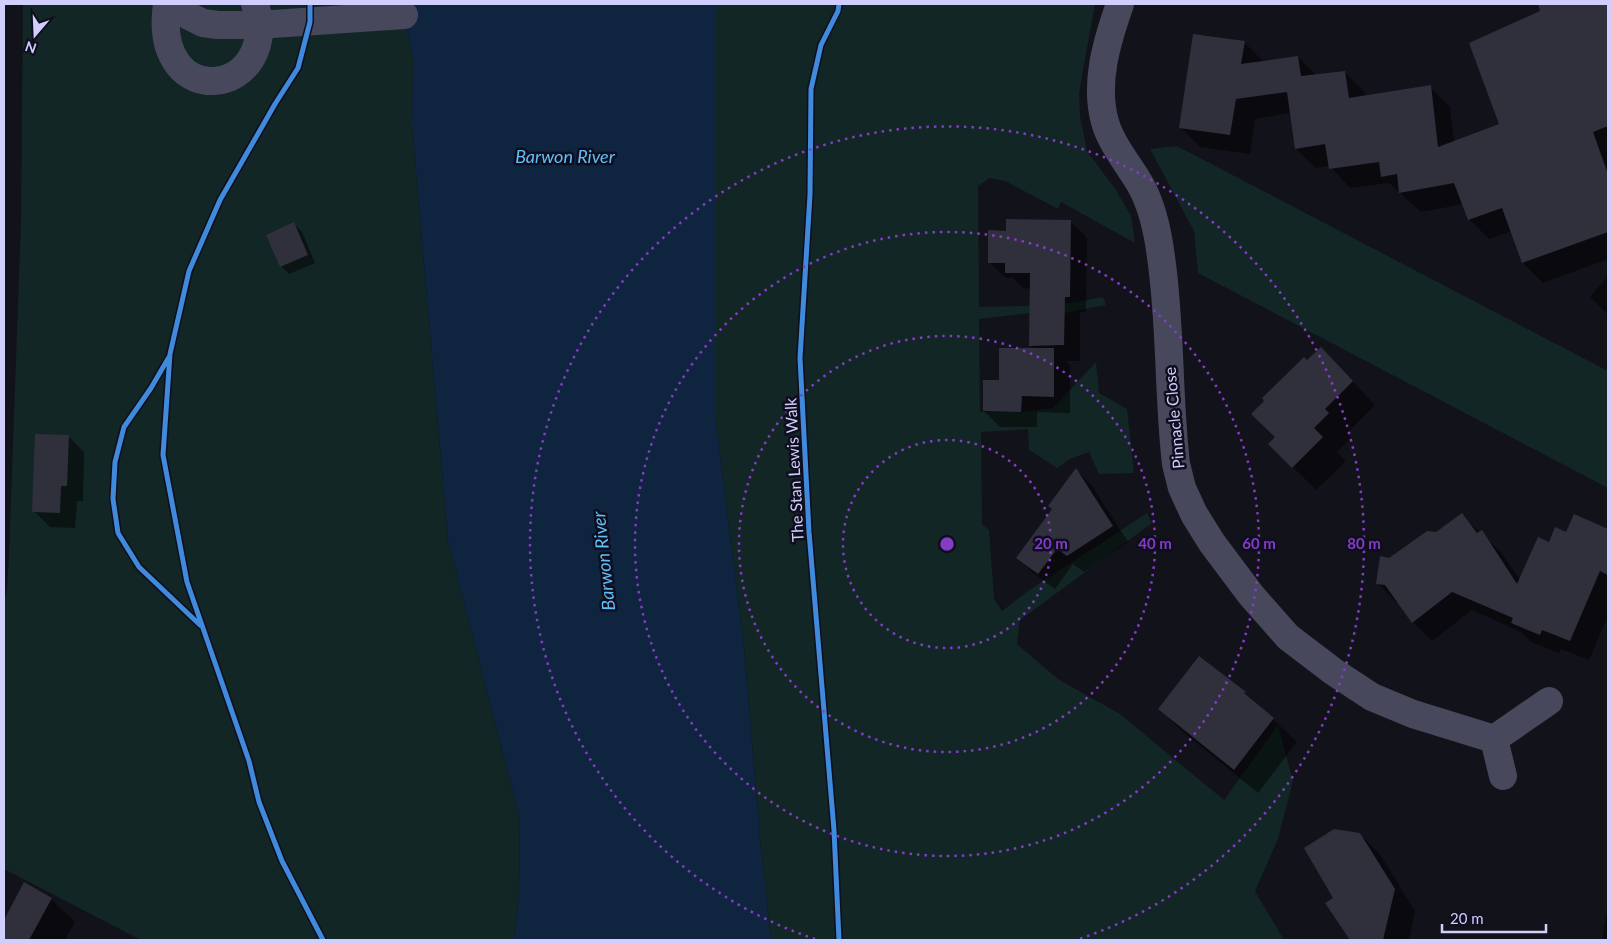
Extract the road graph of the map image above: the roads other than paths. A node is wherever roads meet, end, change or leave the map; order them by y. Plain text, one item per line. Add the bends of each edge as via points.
1 (167, 4) edge
2 (176, 4) edge
3 (1111, 4) edge
4 (1120, 4) edge
5 (256, 14) edge
6 (404, 15) dead end
7 (1109, 35) junction
8 (1549, 701) dead end
9 (1494, 739) junction
10 (1503, 776) dead end

1 - 5 street via 166,37 174,60 190,74 207,80 227,79 246,67 254,52
2 - 5 street via 183,12 203,23 226,26
3 - 7 street, Pinnacle Close
4 - 7 street, Pinnacle Close
5 - 6 street
7 - 9 street, Pinnacle Close via 1101,100 1105,123 1141,186 1153,215 1161,257 1176,464 1194,514 1251,595 1288,637 1334,672 1372,698
8 - 9 street
9 - 10 street

